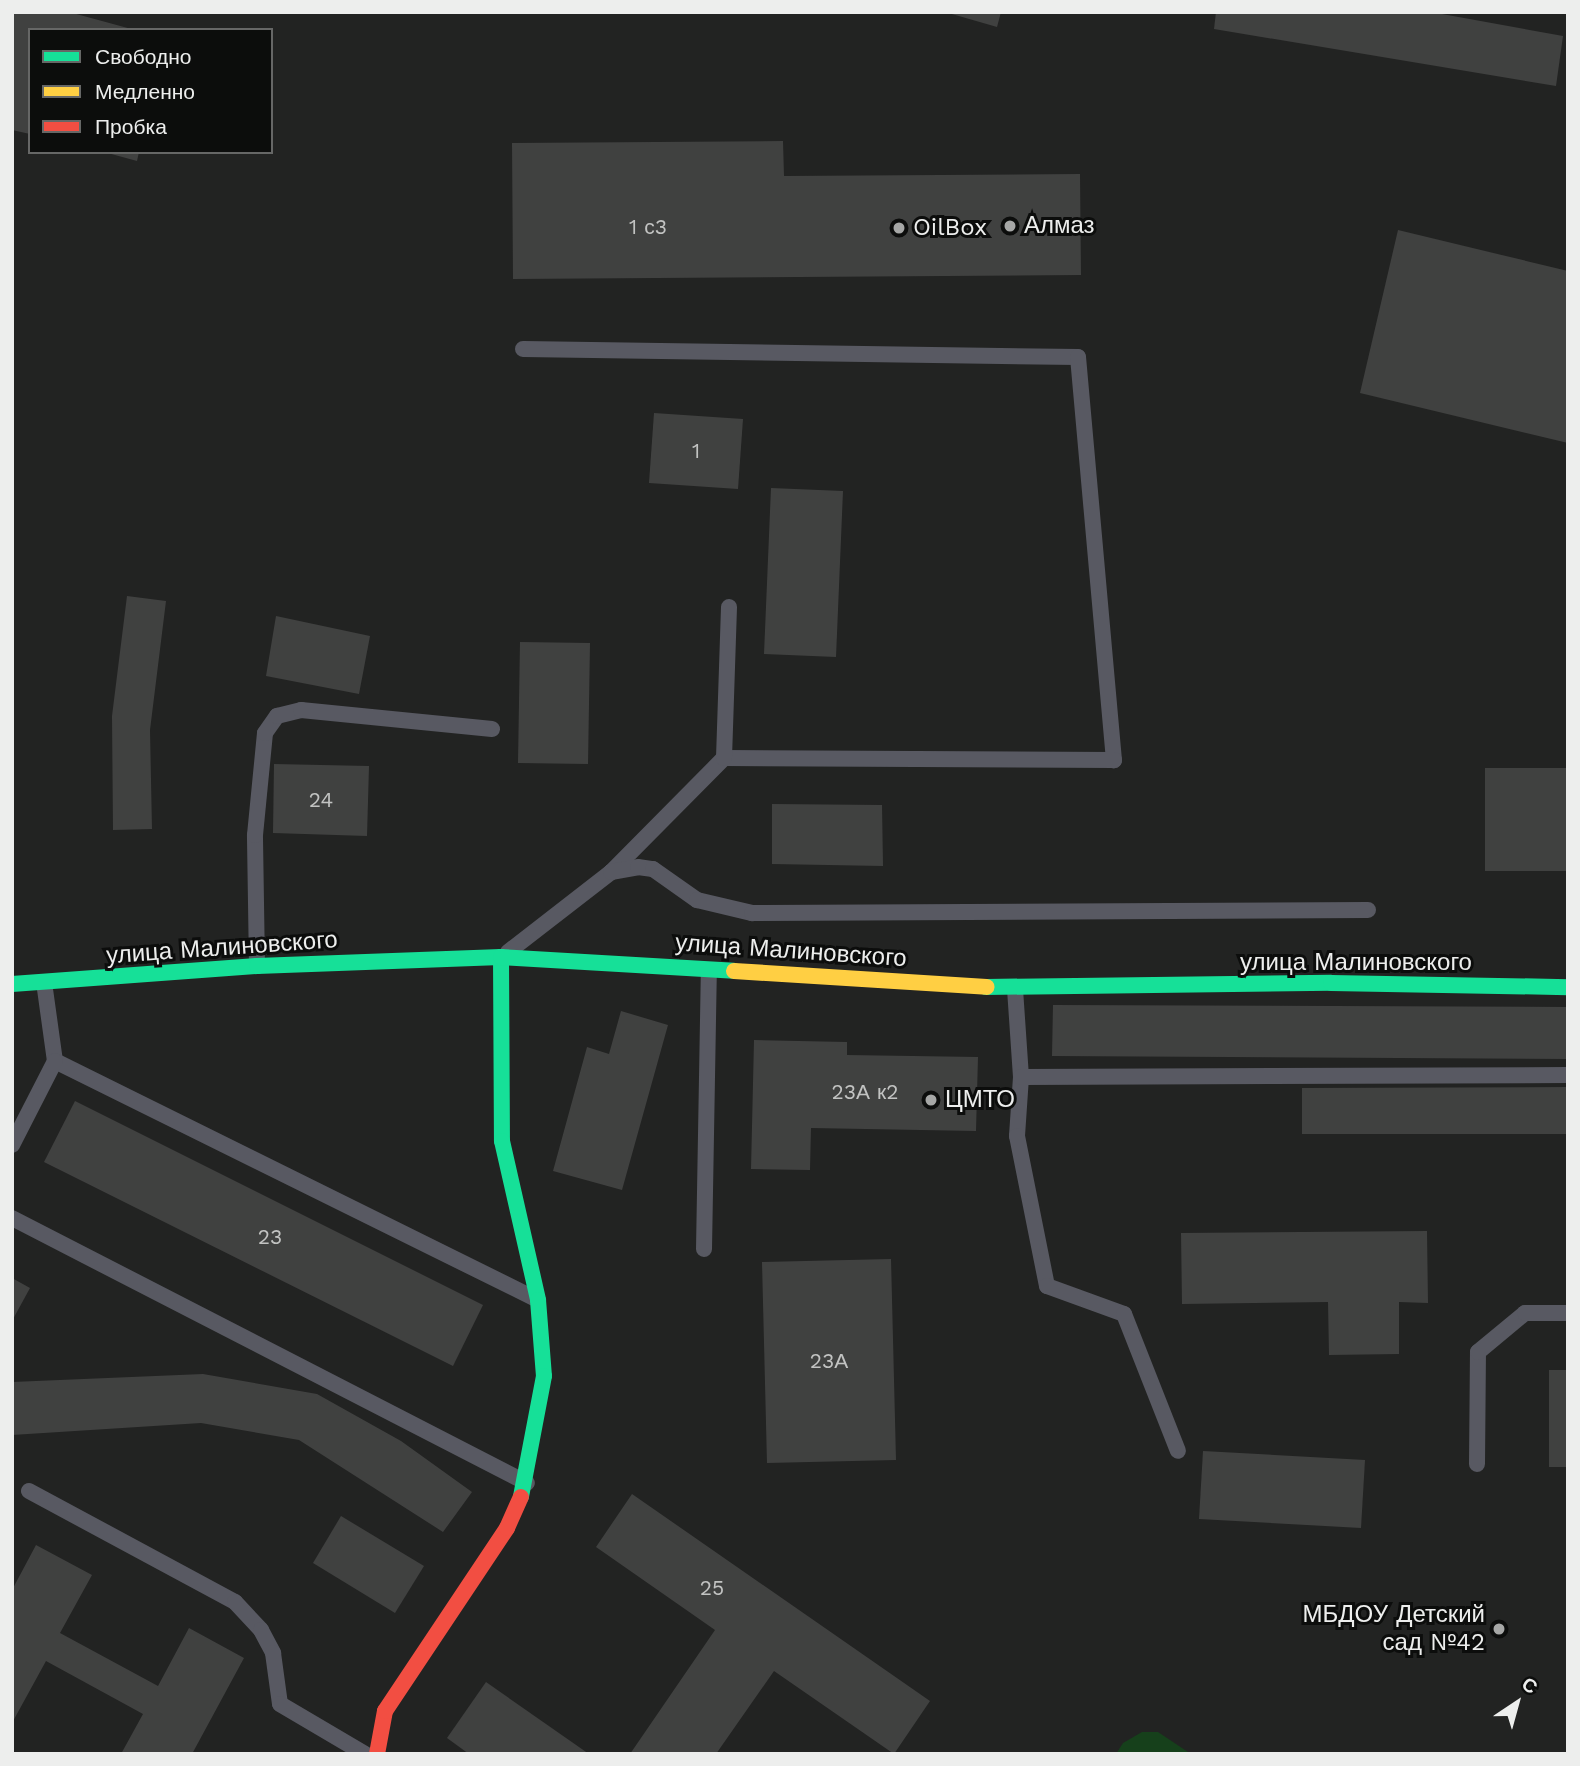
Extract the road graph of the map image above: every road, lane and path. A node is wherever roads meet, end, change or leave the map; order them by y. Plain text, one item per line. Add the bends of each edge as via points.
1 (523, 349) dead end
2 (729, 607) dead end
3 (492, 729) dead end
4 (724, 758) junction
5 (611, 872) junction
6 (1368, 910) dead end
7 (501, 957) junction
8 (257, 965) junction
9 (709, 967) junction
10 (44, 982) junction
11 (12, 984) edge
12 (1568, 987) edge
13 (1015, 989) junction
14 (55, 1061) junction
15 (1568, 1075) edge
16 (1021, 1077) junction
17 (12, 1145) edge
18 (12, 1218) edge
19 (704, 1249) dead end
20 (538, 1300) junction
21 (1568, 1312) edge
22 (1178, 1451) dead end
23 (1477, 1464) dead end
24 (527, 1483) junction
25 (29, 1491) dead end
26 (365, 1754) edge
27 (377, 1754) edge

1 - 4 lane via 1078,357 1114,760
2 - 4 lane
3 - 8 lane via 302,710 277,716 265,733 256,835
4 - 5 lane
5 - 6 lane via 653,869 696,901 752,913
5 - 7 lane
7 - 8 street, улица Малиновского
7 - 9 street, улица Малиновского
7 - 20 street via 502,1141
8 - 10 street, улица Малиновского
9 - 13 street, улица Малиновского
9 - 19 lane
10 - 11 street, улица Малиновского
10 - 14 lane
12 - 13 street, улица Малиновского via 1331,983
13 - 16 lane
14 - 17 lane
14 - 20 lane
15 - 16 lane
16 - 22 lane via 1017,1136 1047,1286 1124,1314
18 - 24 lane
20 - 24 street via 544,1377
21 - 23 lane via 1525,1313 1478,1352
24 - 27 street via 507,1528 385,1711
25 - 26 lane via 235,1602 261,1630 273,1653 280,1704

